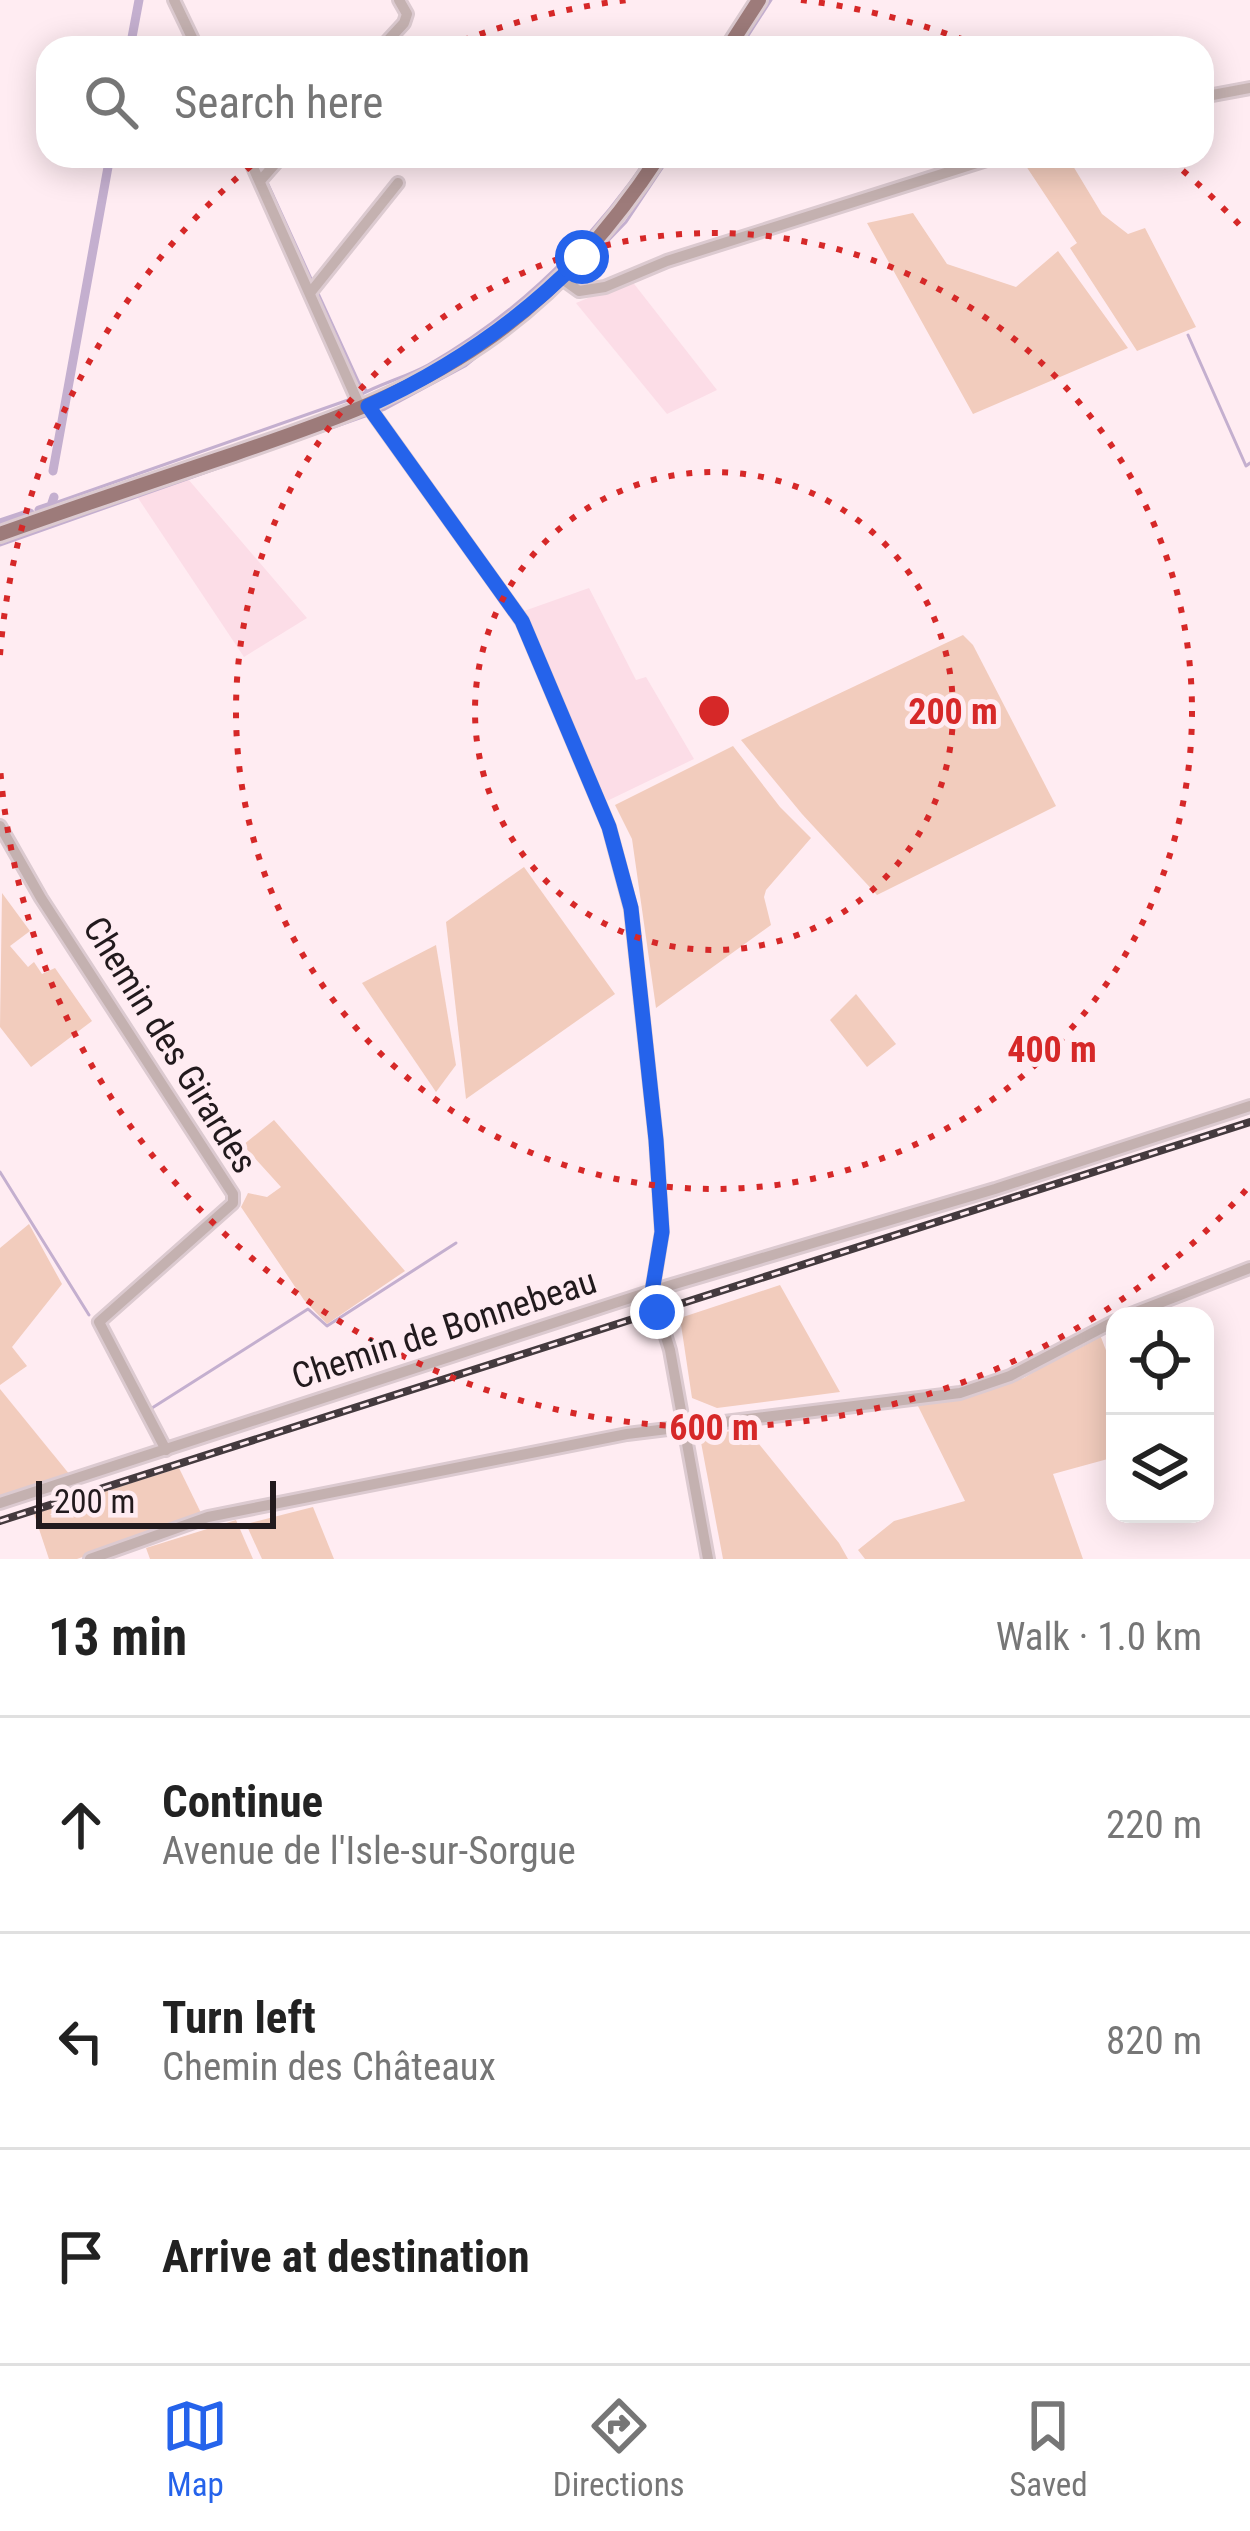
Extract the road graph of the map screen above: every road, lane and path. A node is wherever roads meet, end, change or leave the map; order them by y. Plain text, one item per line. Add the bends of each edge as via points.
1 (174, 0) edge
2 (399, 0) edge
3 (759, 0) edge
4 (191, 36) edge
5 (392, 36) edge
6 (736, 36) edge
7 (1250, 88) edge
8 (1214, 95) edge
9 (254, 168) edge
10 (271, 168) edge
11 (650, 168) edge
12 (961, 168) edge
13 (260, 181) junction
14 (398, 183) dead end
15 (561, 278) junction
16 (310, 293) junction
17 (364, 408) junction
18 (0, 534) edge
19 (0, 826) edge
20 (1250, 1106) edge
21 (1250, 1268) edge
22 (652, 1292) junction
23 (1149, 1307) edge
24 (1106, 1326) edge
25 (684, 1426) junction
26 (166, 1450) junction
27 (0, 1503) edge
28 (90, 1559) edge
29 (708, 1559) edge

1 - 4 street
2 - 5 street via 407,14
3 - 6 main road
7 - 8 street
9 - 13 street
10 - 13 street
11 - 15 main road
12 - 15 street via 604,287 579,291
13 - 16 street
14 - 16 street
15 - 17 main road via 487,340
16 - 17 street
17 - 18 main road
17 - 22 street via 522,621 609,827 631,908 656,1140 662,1232
19 - 26 street, Chemin des Girardes via 233,1194 233,1203 99,1322
20 - 22 street, Chemin de Bonnebeau
21 - 23 street
22 - 25 street
22 - 26 street, Chemin de Bonnebeau
24 - 25 street via 960,1393
25 - 28 street via 208,1516
25 - 29 street
26 - 27 street, Chemin de Bonnebeau

